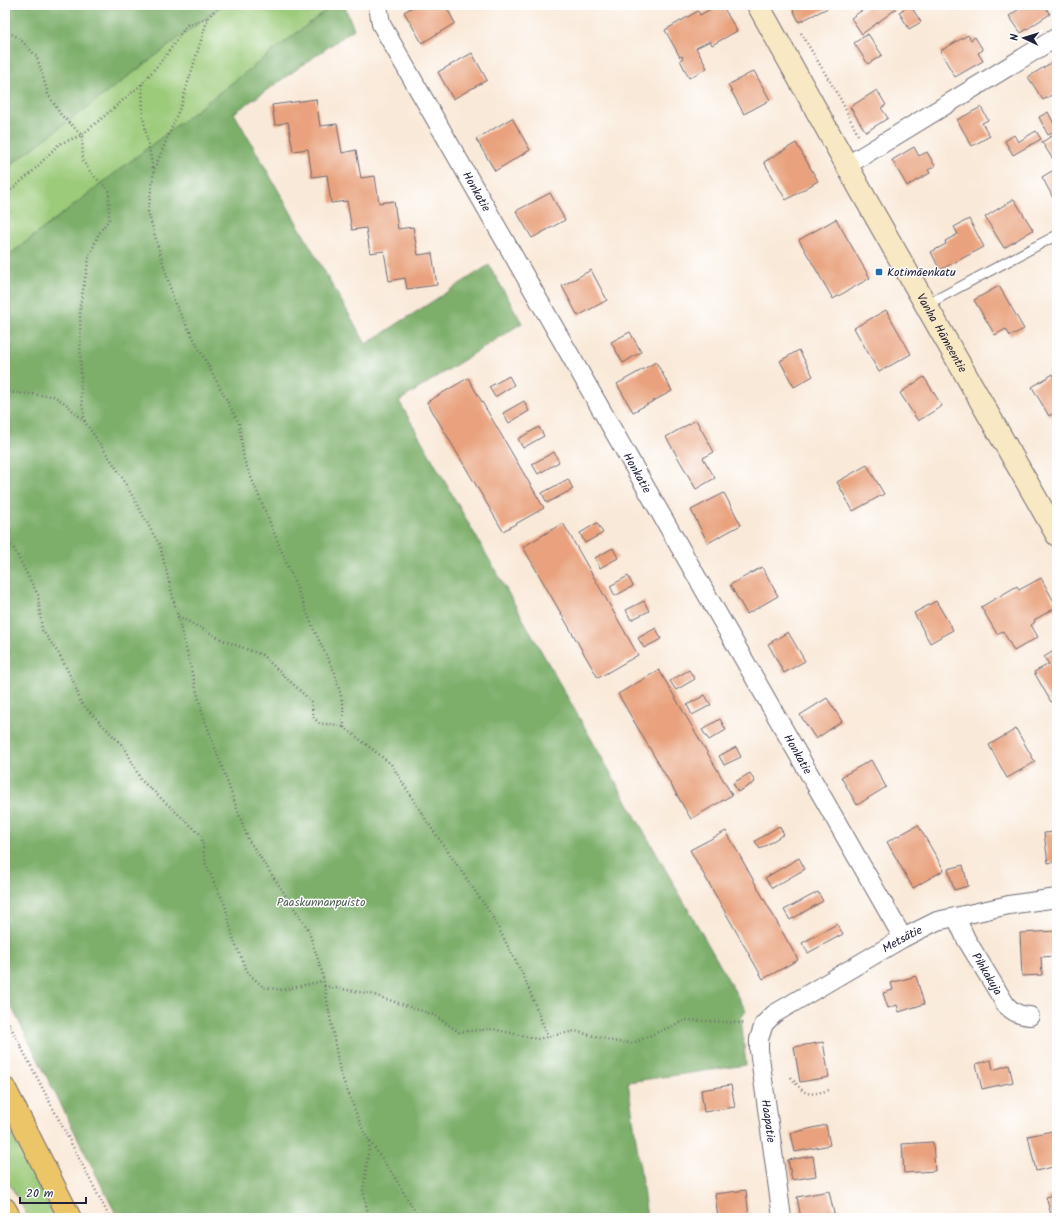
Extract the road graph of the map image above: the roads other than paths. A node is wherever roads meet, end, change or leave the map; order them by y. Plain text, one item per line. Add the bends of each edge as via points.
1 (378, 5) edge
2 (758, 5) edge
3 (1057, 37) edge
4 (846, 166) junction
5 (1057, 235) edge
6 (926, 306) junction
7 (1057, 535) edge
8 (1057, 898) edge
9 (956, 917) junction
10 (903, 938) junction
11 (1030, 1016) dead end
12 (764, 1024) joint
13 (5, 1089) edge
14 (5, 1209) edge
15 (10, 1218) edge
16 (70, 1218) edge
17 (782, 1218) edge

1 - 10 street, Honkatie via 378,17 384,30
2 - 4 street, Vanha Hämeentie
3 - 4 street
4 - 6 street, Vanha Hämeentie
5 - 6 lane
6 - 7 street, Vanha Hämeentie
8 - 9 street, Metsätie
9 - 10 street, Metsätie via 937,921
9 - 11 street, Pihkakuja via 966,939 1006,1005 1014,1012
10 - 12 street, Metsätie via 774,1014
12 - 17 street, Haapatie via 759,1039 760,1067
13 - 16 highway
14 - 15 highway

